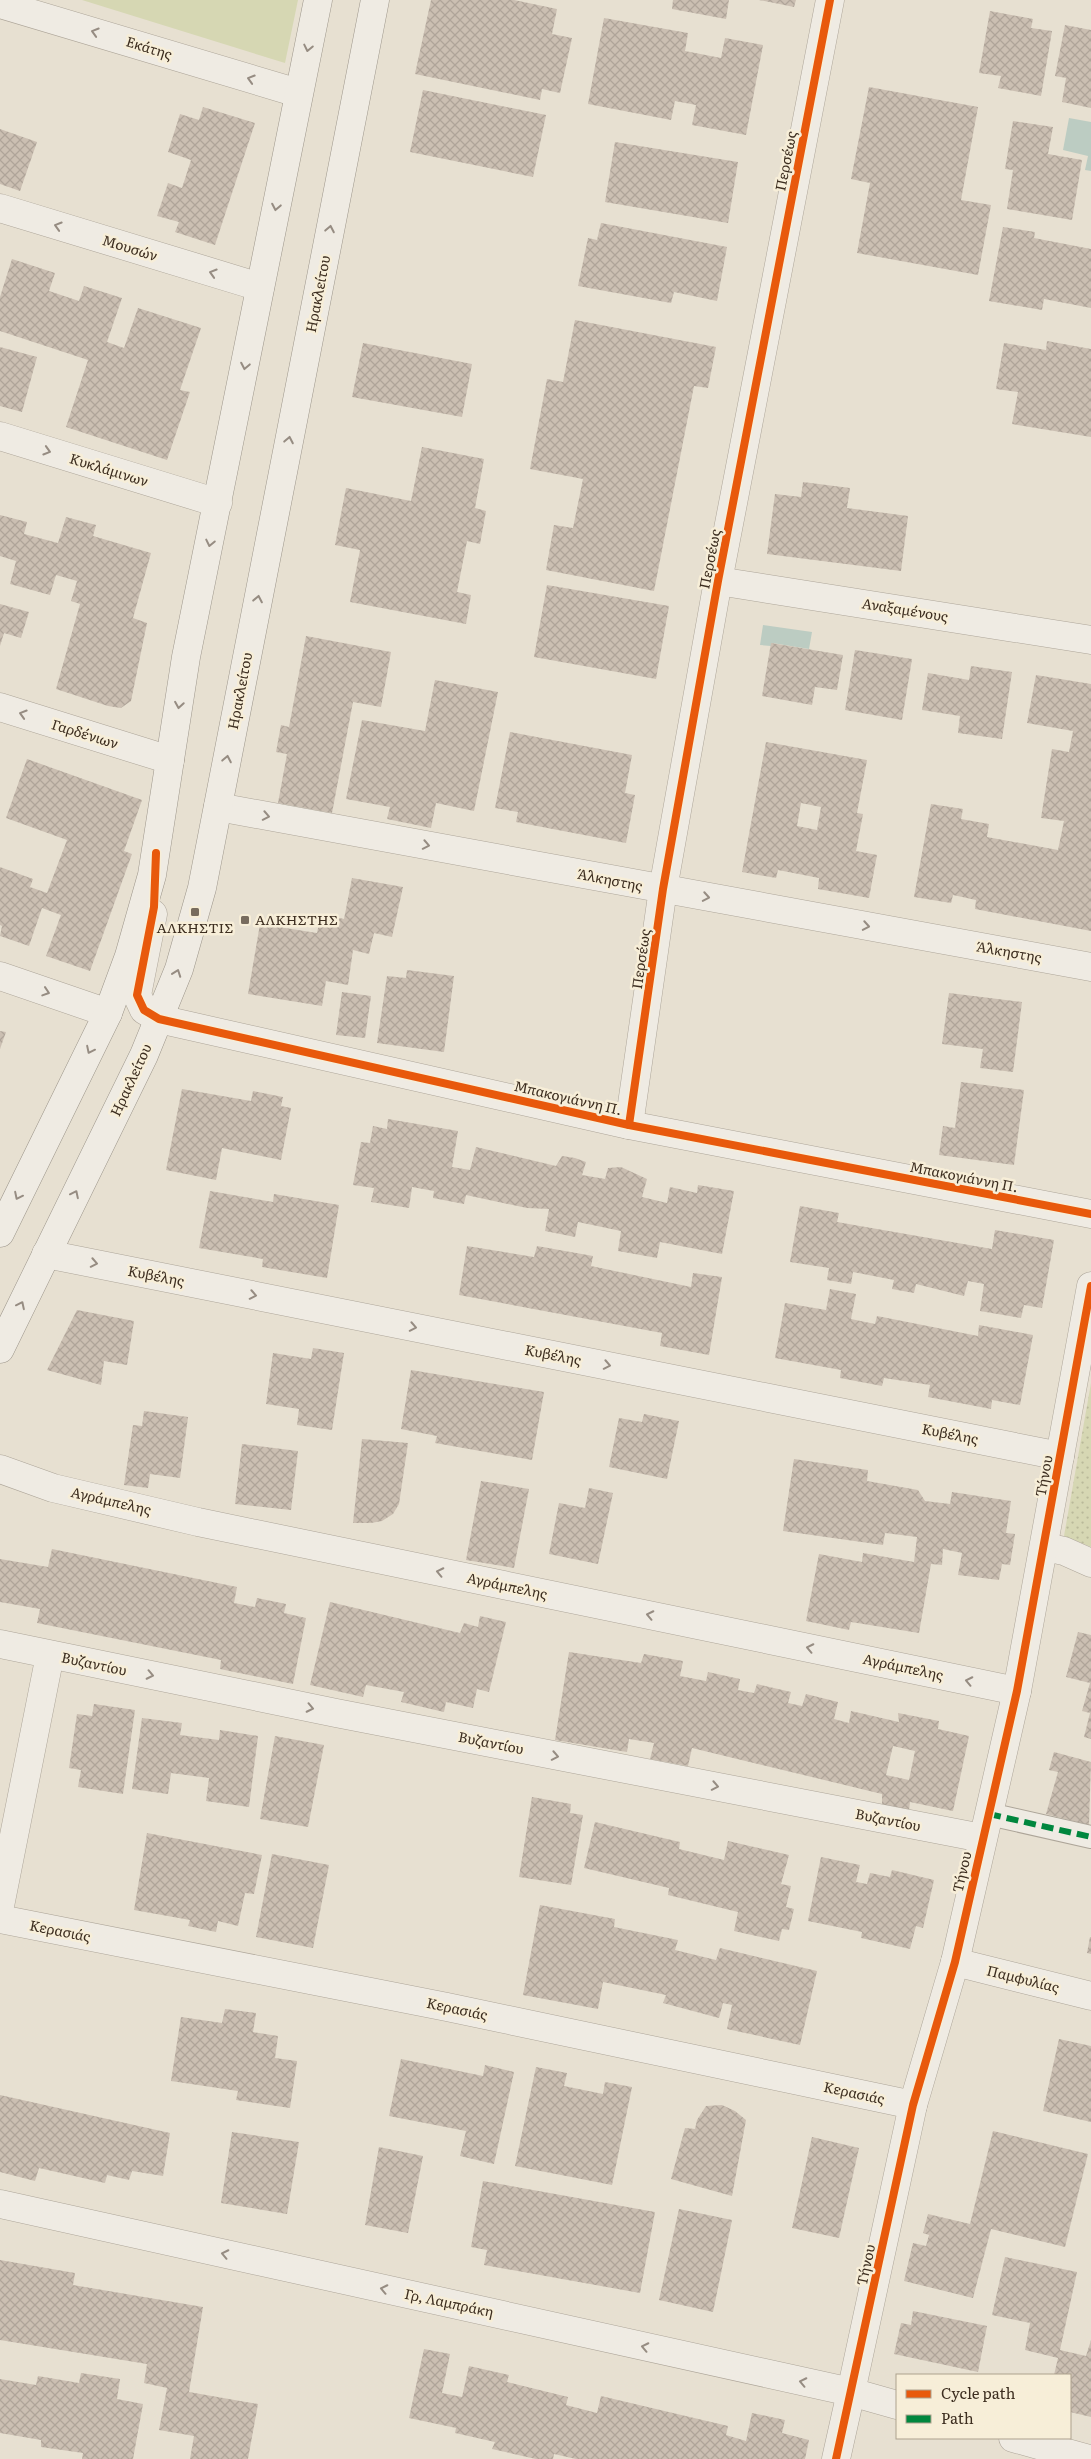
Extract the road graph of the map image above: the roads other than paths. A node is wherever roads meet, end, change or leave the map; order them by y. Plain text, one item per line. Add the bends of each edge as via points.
1 (318, 0) edge
2 (375, 0) edge
3 (830, 0) edge
4 (0, 4) edge
5 (298, 93) junction
6 (0, 208) edge
7 (260, 288) junction
8 (0, 436) edge
9 (218, 503) junction
10 (718, 581) junction
11 (1091, 640) edge
12 (0, 707) edge
13 (170, 760) junction
14 (218, 807) junction
15 (156, 853) junction
16 (663, 889) junction
17 (1091, 968) edge
18 (0, 976) edge
19 (108, 1013) junction
20 (159, 1019) junction
21 (630, 1125) junction
22 (1091, 1214) edge
23 (0, 1233) edge
24 (46, 1254) junction
25 (1091, 1286) edge
26 (0, 1349) edge
27 (1060, 1456) junction
28 (0, 1469) edge
29 (1045, 1547) junction
30 (1091, 1563) edge
31 (0, 1644) edge
32 (50, 1655) junction
33 (1016, 1691) junction
34 (986, 1826) junction
35 (1091, 1837) edge
36 (0, 1906) edge
37 (0, 1919) edge
38 (955, 1962) junction
39 (1091, 1996) edge
40 (913, 2105) junction
41 (0, 2204) edge
42 (851, 2392) junction
43 (896, 2405) edge
44 (1017, 2439) edge
45 (836, 2459) edge
46 (1089, 2459) edge

1 -> 5 street
14 -> 2 street, Ηρακλείτου
3 - 10 street, Περσέως
5 -> 4 street, Εκάτης
5 -> 7 street
7 -> 6 street, Μουσών
7 -> 9 street
8 -> 9 street, Κυκλάμινων
9 -> 13 street via 186,657
10 - 11 street, Αναξαμένους
10 - 16 street, Περσέως
13 -> 12 street, Γαρδένιων
13 - 15 street
14 -> 16 street, Άλκηστης
20 -> 14 street, Ηρακλείτου via 179,969 202,888
15 - 19 street via 129,956
15 - 20 street via 154,907 137,995 144,1010
16 -> 17 street, Άλκηστης
16 - 21 street, Περσέως
18 -> 19 street
19 -> 23 street
20 - 21 street, Μπακογιάννη Π.
24 -> 20 street, Ηρακλείτου
21 - 22 street, Μπακογιάννη Π.
26 -> 24 street, Ηρακλείτου
24 -> 27 street, Κυβέλης
25 - 27 street, Τήνου
27 - 29 street, Τήνου
33 -> 28 street, Αγράμπελης via 198,1522 53,1488
29 - 30 street
29 - 33 street, Τήνου
31 - 32 street, Βυζαντίου
32 -> 34 street, Βυζαντίου via 336,1713
32 - 36 street
33 - 34 street, Τήνου
34 - 35 street
34 - 38 street, Τήνου
37 - 40 street, Κερασιάς via 447,2007
38 - 39 street, Παμφυλίας
38 - 40 street, Τήνου
40 - 42 street, Τήνου
42 -> 41 street, Γρ, Λαμπράκη
42 - 43 street, Γρ, Λαμπράκη
42 - 45 street, Τήνου
44 - 46 street

